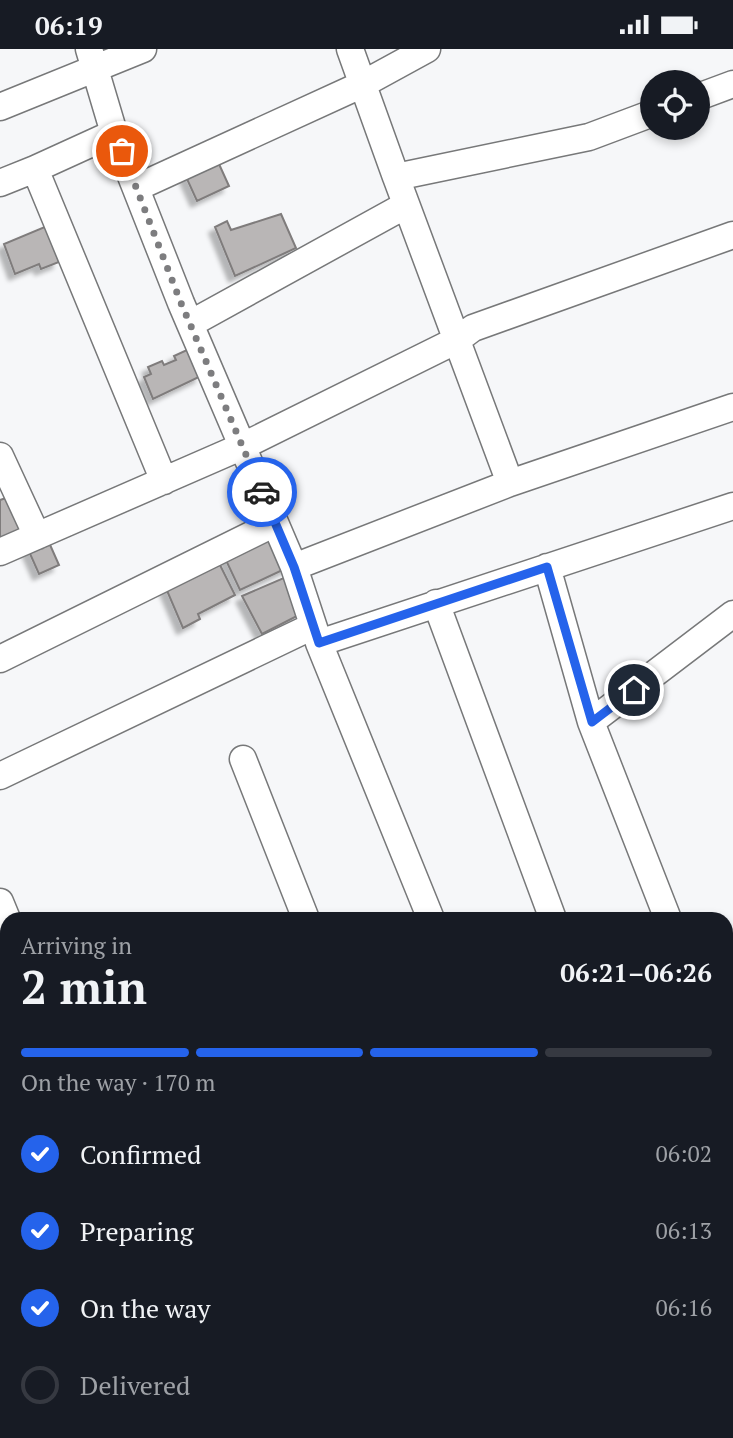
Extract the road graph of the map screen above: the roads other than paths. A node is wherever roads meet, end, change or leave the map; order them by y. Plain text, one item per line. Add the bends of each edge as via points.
1 (142, 49) edge
2 (350, 49) edge
3 (427, 49) edge
4 (93, 59) edge
5 (363, 84) junction
6 (733, 84) edge
7 (710, 92) edge
8 (0, 107) edge
9 (640, 118) edge
10 (114, 133) junction
11 (35, 169) junction
12 (396, 177) junction
13 (0, 183) edge
14 (138, 187) junction
15 (406, 205) junction
16 (733, 235) edge
17 (190, 324) junction
18 (457, 340) junction
19 (733, 407) edge
20 (243, 446) junction
21 (0, 456) edge
22 (164, 481) junction
23 (510, 482) junction
24 (733, 506) edge
25 (275, 523) junction
26 (37, 536) junction
27 (0, 552) edge
28 (294, 567) junction
29 (547, 567) junction
30 (436, 603) junction
31 (733, 614) edge
32 (316, 635) junction
33 (0, 659) edge
34 (592, 722) junction
35 (243, 759) dead end
36 (0, 776) edge
37 (303, 912) edge
38 (428, 912) edge
39 (551, 912) edge
40 (665, 912) edge

1 - 4 street
2 - 5 street
3 - 5 street
4 - 8 street
4 - 10 street
5 - 12 street
5 - 14 street
6 - 7 street
9 - 12 street via 589,137
10 - 11 street
10 - 14 street
11 - 13 street
11 - 22 street
12 - 15 street
14 - 17 street
15 - 17 street
15 - 18 street
16 - 18 street via 473,328
17 - 20 street
18 - 20 street
18 - 23 street
19 - 23 street
20 - 22 street
20 - 25 street
21 - 26 street
22 - 26 street
23 - 28 street
24 - 29 street
25 - 28 street
25 - 33 street
26 - 27 street
28 - 32 street
29 - 30 street
29 - 34 street
30 - 32 street
30 - 39 street
31 - 34 street
32 - 36 street
32 - 38 street
34 - 40 street
35 - 37 street

